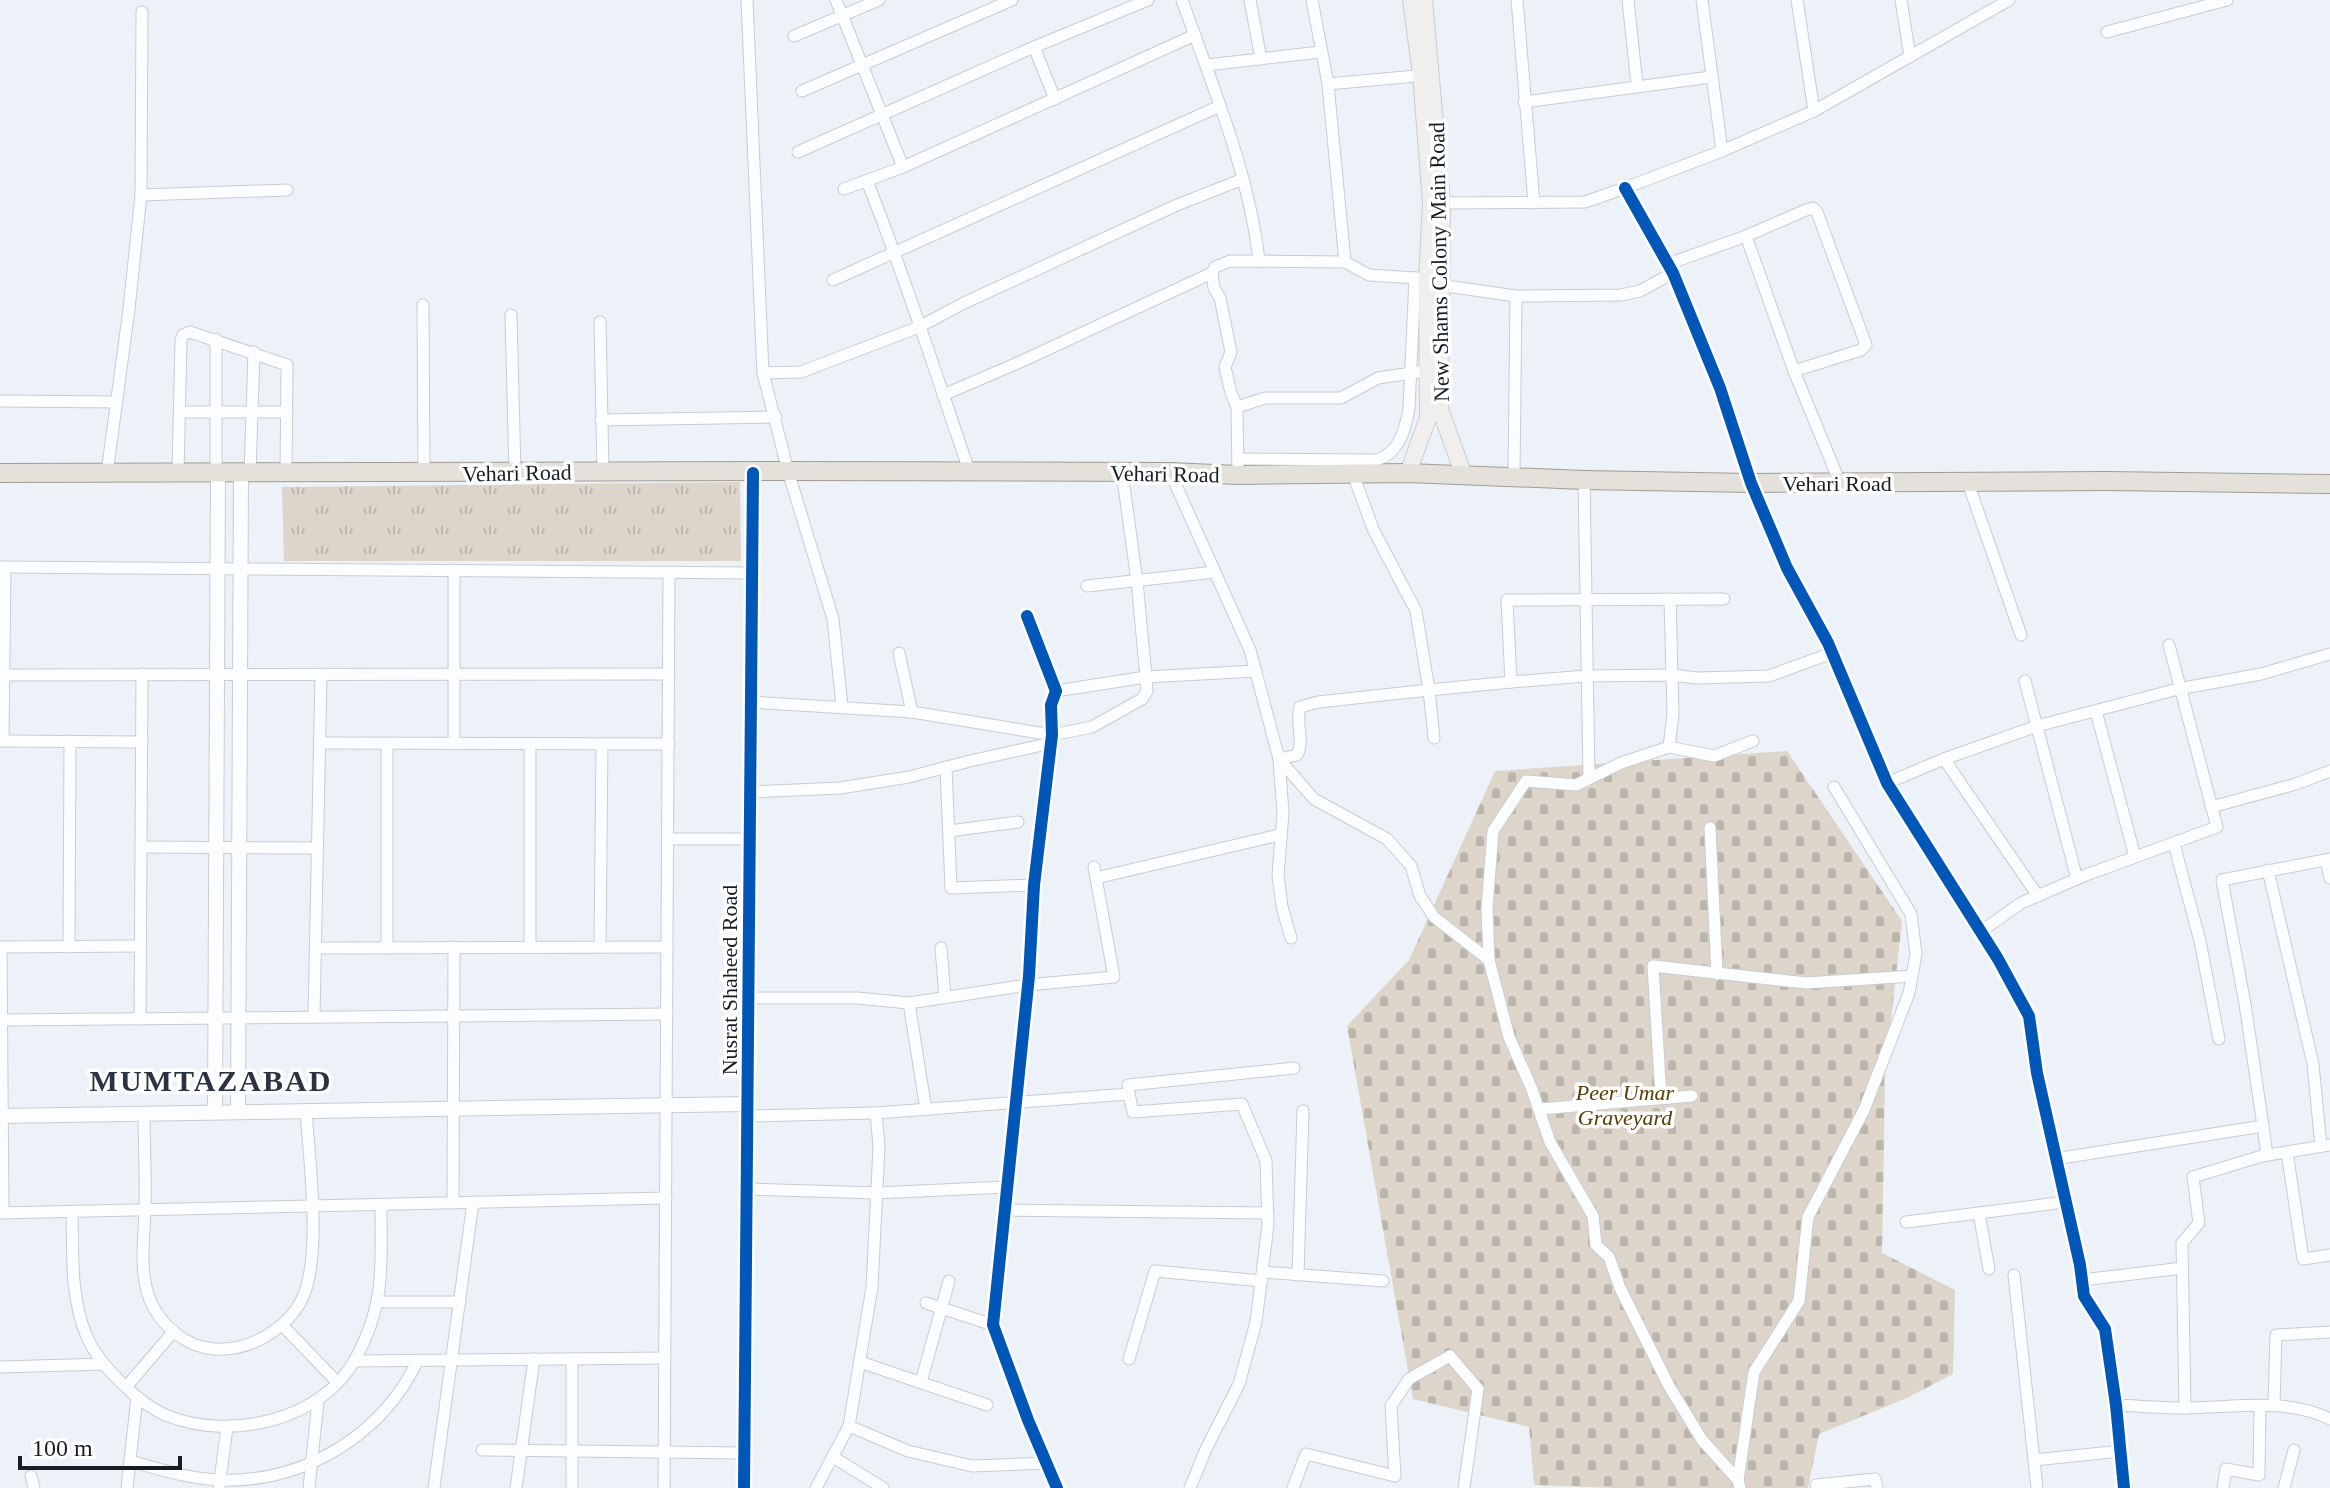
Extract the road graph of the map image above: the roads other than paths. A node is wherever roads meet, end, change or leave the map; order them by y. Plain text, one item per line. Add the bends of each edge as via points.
1 (747, 0) edge
2 (836, 0) edge
3 (879, 0) edge
4 (1012, 0) edge
5 (1148, 0) edge
6 (1182, 0) edge
7 (1250, 0) edge
8 (1312, 0) edge
9 (1411, 0) edge
10 (1424, 0) edge
11 (1517, 0) edge
12 (1628, 0) edge
13 (1702, 0) edge
14 (1797, 0) edge
15 (1901, 0) edge
16 (1983, 0) edge
17 (2009, 0) edge
18 (2227, 0) edge
19 (142, 12) dead end
20 (1985, 14) junction
21 (842, 16) junction
22 (2107, 32) dead end
23 (1195, 35) junction
24 (794, 36) dead end
25 (1034, 47) junction
26 (1320, 52) junction
27 (1910, 57) junction
28 (1261, 59) junction
29 (1207, 65) junction
30 (861, 66) junction
31 (1427, 75) junction
32 (1711, 77) junction
33 (1328, 84) junction
34 (1637, 85) junction
35 (802, 91) dead end
36 (1055, 99) junction
37 (1524, 102) junction
38 (1220, 106) junction
39 (1814, 111) junction
40 (883, 115) junction
41 (1722, 151) junction
42 (798, 152) dead end
43 (903, 167) junction
44 (1243, 179) junction
45 (867, 181) junction
46 (1625, 188) junction
47 (844, 189) dead end
48 (287, 190) dead end
49 (141, 195) junction
50 (1436, 203) junction
51 (1534, 203) junction
52 (1746, 236) junction
53 (895, 252) junction
54 (1259, 261) junction
55 (1345, 262) junction
56 (1670, 268) junction
57 (1212, 273) junction
58 (833, 280) dead end
59 (1430, 280) junction
60 (1516, 296) junction
61 (423, 305) dead end
62 (511, 315) dead end
63 (600, 322) dead end
64 (919, 327) junction
65 (216, 339) junction
66 (254, 352) junction
67 (1435, 369) junction
68 (1794, 371) junction
69 (763, 373) junction
70 (1409, 373) junction
71 (943, 395) junction
72 (0, 401) edge
73 (116, 402) junction
74 (1237, 407) junction
75 (180, 412) junction
76 (216, 412) junction
77 (252, 412) junction
78 (287, 412) junction
79 (776, 417) junction
80 (601, 420) junction
81 (1238, 467) junction
82 (603, 471) junction
83 (788, 471) junction
84 (1122, 472) junction
85 (1170, 472) junction
86 (0, 473) edge
87 (107, 473) junction
88 (178, 473) junction
89 (217, 473) junction
90 (246, 473) junction
91 (286, 473) junction
92 (515, 473) junction
93 (753, 473) junction
94 (970, 473) junction
95 (1408, 473) junction
96 (1463, 473) junction
97 (424, 474) junction
98 (1353, 474) junction
99 (1514, 476) junction
100 (1584, 480) junction
101 (1751, 483) junction
102 (1840, 483) junction
103 (1968, 483) junction
104 (2330, 484) edge
105 (2, 567) edge
106 (218, 568) junction
107 (240, 568) junction
108 (454, 570) junction
109 (669, 572) junction
110 (1215, 572) junction
111 (752, 573) junction
112 (1137, 581) junction
113 (1087, 586) dead end
114 (1670, 599) junction
115 (1724, 599) dead end
116 (1584, 600) junction
117 (1027, 616) dead end
118 (2021, 635) dead end
119 (2169, 645) dead end
120 (899, 653) dead end
121 (1832, 653) junction
122 (2330, 654) edge
123 (1256, 671) junction
124 (142, 674) junction
125 (216, 674) junction
126 (239, 674) junction
127 (321, 674) junction
128 (454, 674) junction
129 (669, 674) junction
130 (2, 675) edge
131 (1672, 675) junction
132 (1586, 676) junction
133 (1146, 677) junction
134 (2025, 681) dead end
135 (1511, 682) junction
136 (2178, 689) junction
137 (1429, 690) junction
138 (1056, 691) junction
139 (751, 702) junction
140 (842, 706) junction
141 (2096, 711) junction
142 (912, 712) junction
143 (2037, 726) junction
144 (1434, 738) dead end
145 (1051, 739) junction
146 (2, 741) edge
147 (70, 741) junction
148 (1753, 741) dead end
149 (142, 742) junction
150 (320, 743) junction
151 (387, 743) junction
152 (454, 743) junction
153 (530, 744) junction
154 (602, 744) junction
155 (669, 744) junction
156 (1669, 747) junction
157 (1279, 759) junction
158 (1944, 759) junction
159 (946, 767) junction
160 (2330, 771) edge
161 (1589, 778) junction
162 (1887, 783) junction
163 (1834, 787) dead end
164 (750, 792) junction
165 (2211, 807) junction
166 (1018, 822) dead end
167 (1710, 828) dead end
168 (949, 831) junction
169 (1279, 835) junction
170 (668, 839) junction
171 (750, 839) junction
172 (2174, 844) junction
173 (141, 847) junction
174 (216, 847) junction
175 (239, 847) junction
176 (318, 848) junction
177 (2135, 857) junction
178 (2328, 860) edge
179 (2268, 870) junction
180 (2330, 878) edge
181 (2077, 879) junction
182 (1034, 885) junction
183 (2038, 896) junction
184 (1980, 932) junction
185 (1291, 938) dead end
186 (141, 946) junction
187 (1, 947) edge
188 (69, 947) junction
189 (454, 947) junction
190 (530, 947) junction
191 (600, 947) junction
192 (667, 947) junction
193 (316, 948) junction
194 (387, 948) junction
195 (941, 948) dead end
196 (1489, 960) junction
197 (1717, 974) junction
198 (1912, 976) junction
199 (1027, 985) junction
200 (945, 997) junction
201 (749, 998) junction
202 (909, 1003) junction
203 (667, 1014) junction
204 (453, 1016) junction
205 (216, 1017) junction
206 (314, 1017) junction
207 (238, 1018) junction
208 (140, 1019) junction
209 (1, 1020) edge
210 (2219, 1039) dead end
211 (1294, 1068) dead end
212 (1129, 1094) junction
213 (1692, 1096) dead end
214 (1661, 1097) junction
215 (666, 1105) junction
216 (1014, 1105) junction
217 (453, 1109) junction
218 (1540, 1109) junction
219 (306, 1110) junction
220 (748, 1110) junction
221 (926, 1110) junction
222 (238, 1111) junction
223 (1303, 1111) dead end
224 (215, 1112) junction
225 (144, 1113) junction
226 (876, 1113) junction
227 (1, 1116) edge
228 (2263, 1126) junction
229 (2326, 1146) edge
230 (2287, 1152) junction
231 (2267, 1155) junction
232 (2055, 1159) junction
233 (1006, 1187) junction
234 (747, 1189) junction
235 (876, 1193) junction
236 (666, 1198) junction
237 (473, 1202) junction
238 (2065, 1202) junction
239 (453, 1203) junction
240 (381, 1205) junction
241 (311, 1206) junction
242 (145, 1210) junction
243 (1004, 1210) junction
244 (72, 1211) junction
245 (2, 1213) edge
246 (1268, 1213) junction
247 (1979, 1213) junction
248 (1906, 1222) dead end
249 (2330, 1255) edge
250 (2183, 1268) junction
251 (1989, 1269) dead end
252 (1298, 1275) junction
253 (2014, 1275) dead end
254 (1262, 1276) junction
255 (2082, 1280) junction
256 (949, 1281) dead end
257 (1383, 1281) dead end
258 (379, 1302) junction
259 (460, 1302) junction
260 (926, 1303) dead end
261 (940, 1309) junction
262 (993, 1325) junction
263 (283, 1326) junction
264 (174, 1331) junction
265 (2330, 1332) edge
266 (665, 1358) junction
267 (534, 1359) junction
268 (572, 1359) junction
269 (1129, 1359) dead end
270 (418, 1360) junction
271 (452, 1360) junction
272 (355, 1361) junction
273 (860, 1362) junction
274 (104, 1364) junction
275 (0, 1367) edge
276 (337, 1382) junction
277 (921, 1382) junction
278 (127, 1386) junction
279 (137, 1397) junction
280 (318, 1401) junction
281 (987, 1405) dead end
282 (2116, 1405) junction
283 (2274, 1405) junction
284 (2260, 1406) junction
285 (2185, 1408) junction
286 (2330, 1419) edge
287 (849, 1426) junction
288 (227, 1427) junction
289 (482, 1450) dead end
290 (521, 1450) junction
291 (2294, 1450) dead end
292 (572, 1451) junction
293 (2121, 1451) junction
294 (665, 1452) junction
295 (745, 1453) junction
296 (833, 1457) junction
297 (2034, 1460) junction
298 (130, 1461) junction
299 (1046, 1463) junction
300 (312, 1464) junction
301 (31, 1476) dead end
302 (220, 1484) edge
303 (1739, 1484) edge
304 (1821, 1486) edge
305 (34, 1488) edge
306 (127, 1488) edge
307 (309, 1488) edge
308 (434, 1488) edge
309 (516, 1488) edge
310 (572, 1488) edge
311 (664, 1488) edge
312 (744, 1488) edge
313 (816, 1488) edge
314 (883, 1488) edge
315 (1058, 1488) edge
316 (1190, 1488) edge
317 (1293, 1488) edge
318 (1464, 1488) edge
319 (1877, 1488) edge
320 (2037, 1488) edge
321 (2124, 1488) edge
322 (2223, 1488) edge
323 (2284, 1488) edge

1 - 69 street
2 - 21 street
3 - 21 street
4 - 30 street
5 - 25 street
6 - 23 street
7 - 28 street
8 - 26 street
9 - 31 main road, New Shams Colony Main Road
10 - 31 main road, New Shams Colony Main Road
11 - 37 street
12 - 34 street
13 - 32 street
14 - 39 street
15 - 27 street
16 - 20 street
17 - 20 street
18 - 22 street
19 - 49 street
20 - 27 street
21 - 24 street
21 - 30 street
23 - 29 street
23 - 36 street
25 - 36 street
25 - 40 street
26 - 28 street
26 - 33 street
27 - 39 street
28 - 29 street
29 - 38 street
30 - 35 street
30 - 40 street
31 - 33 street
31 - 50 main road, New Shams Colony Main Road
32 - 34 street
32 - 41 street
33 - 55 street
34 - 37 street
36 - 43 street
37 - 51 street
38 - 44 street
38 - 53 street
39 - 41 street
40 - 42 street
40 - 43 street
41 - 46 street
43 - 45 street
44 - 54 street
44 - 64 street
45 - 47 street
45 - 53 street
46 - 51 street via 1585,202
46 - 56 street
48 - 49 street
49 - 73 street
50 - 51 street
50 - 59 main road, New Shams Colony Main Road
52 - 56 street
52 - 68 street
52 - 68 street via 1813,208 1865,338 1861,350
53 - 58 street
53 - 64 street
54 - 55 street
54 - 57 street via 1230,261
55 - 59 street via 1369,275
56 - 60 street via 1640,291 1621,295
56 - 101 street via 1720,388
57 - 71 street
57 - 74 street via 1231,352 1225,367
59 - 60 street
59 - 67 main road, New Shams Colony Main Road
59 - 70 street
60 - 99 street
61 - 97 street
62 - 92 street
63 - 80 street
64 - 69 street via 801,372
64 - 71 street
65 - 66 street
65 - 75 street via 183,335
65 - 76 street
66 - 77 street
66 - 78 street via 287,365
67 - 70 street
67 - 95 main road, New Shams Colony Main Road via 1428,418
67 - 96 main road, New Shams Colony Main Road via 1440,409
68 - 102 street
69 - 79 street
70 - 74 street via 1378,378 1341,398 1265,398
70 - 81 street via 1405,428 1386,457
71 - 94 street
72 - 73 street
73 - 87 street
74 - 81 street
75 - 76 street
75 - 88 street
76 - 77 street
76 - 89 street
77 - 78 street
77 - 90 street
78 - 91 street
79 - 80 street
79 - 83 street
80 - 82 street
81 - 85 main road, Vehari Road
81 - 98 main road, Vehari Road
82 - 92 main road, Vehari Road
82 - 93 main road, Vehari Road
83 - 93 main road, Vehari Road
83 - 94 main road, Vehari Road
83 - 140 street via 833,619
84 - 85 main road, Vehari Road
84 - 94 main road, Vehari Road
84 - 112 street
85 - 110 street
86 - 87 main road, Vehari Road
87 - 88 main road, Vehari Road
88 - 89 main road, Vehari Road
89 - 90 main road, Vehari Road
89 - 106 street
90 - 91 main road, Vehari Road
90 - 107 street
91 - 97 main road, Vehari Road
92 - 97 main road, Vehari Road
93 - 111 street, Nusrat Shaheed Road
95 - 96 main road, Vehari Road
95 - 98 main road, Vehari Road
96 - 99 main road, Vehari Road
98 - 137 street via 1373,529 1416,611
99 - 100 main road, Vehari Road
100 - 101 main road, Vehari Road
100 - 116 street
101 - 102 main road, Vehari Road
101 - 121 street via 1787,568
102 - 103 main road, Vehari Road
103 - 104 main road, Vehari Road
103 - 118 street
105 - 106 street
105 - 130 street
106 - 107 street
106 - 125 street
107 - 108 street
107 - 126 street
108 - 109 street
108 - 128 street
109 - 111 street
109 - 129 street
110 - 112 street
110 - 123 street
111 - 139 street, Nusrat Shaheed Road
112 - 113 street
112 - 133 street
114 - 115 street
114 - 116 street
114 - 131 street
116 - 132 street
116 - 135 street via 1507,600
117 - 138 street
119 - 136 street
120 - 142 street
121 - 131 street via 1769,676
121 - 162 street
122 - 136 street via 2261,674
123 - 133 street
123 - 157 street
124 - 125 street
124 - 130 street
124 - 149 street
125 - 126 street
125 - 174 street
126 - 127 street
126 - 175 street
127 - 128 street
127 - 150 street
128 - 129 street
128 - 152 street
129 - 155 street
130 - 146 street
131 - 132 street
131 - 156 street
132 - 135 street
132 - 161 street
133 - 138 street
133 - 145 street via 1142,699 1092,727
134 - 143 street
135 - 137 street
136 - 141 street
136 - 165 street
137 - 144 street
137 - 157 street via 1306,703 1298,714 1300,749 1297,755
138 - 145 street
139 - 140 street
139 - 164 street, Nusrat Shaheed Road
140 - 142 street
141 - 143 street
141 - 177 street
142 - 145 street
143 - 158 street
143 - 181 street
145 - 159 street
145 - 182 street
146 - 147 street
147 - 149 street
147 - 188 street
148 - 156 street via 1714,756
149 - 173 street
150 - 151 street
150 - 176 street
151 - 152 street
151 - 194 street
152 - 153 street
153 - 154 street
153 - 190 street
154 - 155 street
154 - 191 street
155 - 170 street
156 - 161 street
157 - 169 street
157 - 196 street via 1314,799 1387,839 1411,866 1420,896 1434,917
158 - 162 street
158 - 183 street
159 - 164 street via 840,788
159 - 168 street
160 - 165 street
161 - 196 street via 1576,785 1526,781 1493,831
162 - 184 street
163 - 198 street via 1911,914 1916,954
164 - 171 street, Nusrat Shaheed Road
165 - 172 street via 2217,827
166 - 168 street
167 - 197 street
168 - 182 street via 951,888
169 - 185 street via 1278,875
169 - 199 street via 1095,872 1114,977
170 - 171 street
170 - 192 street
171 - 201 street, Nusrat Shaheed Road
172 - 177 street
172 - 210 street
173 - 174 street
173 - 186 street
174 - 175 street
174 - 205 street
175 - 176 street
175 - 207 street
176 - 193 street
177 - 181 street
178 - 179 street
178 - 180 street
179 - 228 street via 2222,880
179 - 229 street via 2313,1064
181 - 183 street
182 - 199 street
183 - 184 street
184 - 232 street via 2029,1016
186 - 188 street
186 - 208 street
187 - 188 street
187 - 209 street
189 - 190 street
189 - 194 street
189 - 204 street
190 - 191 street
191 - 192 street
192 - 203 street
193 - 194 street
193 - 206 street
195 - 200 street
196 - 218 street via 1509,1037
197 - 198 street via 1806,983
197 - 214 street via 1653,966
198 - 303 street via 1864,1110 1808,1217 1799,1301 1754,1372
199 - 200 street
199 - 216 street
200 - 202 street
201 - 202 street
201 - 220 street, Nusrat Shaheed Road
202 - 221 street
203 - 204 street
203 - 215 street
204 - 206 street
204 - 217 street
205 - 207 street
205 - 208 street
205 - 224 street
206 - 207 street
207 - 222 street
208 - 209 street
209 - 227 street
211 - 212 street via 1128,1085
212 - 216 street
212 - 246 street via 1133,1112 1242,1104 1266,1161
213 - 214 street
214 - 218 street
215 - 217 street
215 - 220 street
215 - 236 street
216 - 221 street
216 - 233 street
217 - 219 street
217 - 239 street
218 - 303 street via 1550,1142 1593,1216 1596,1245 1609,1257 1669,1386 1702,1440
219 - 222 street
219 - 241 street
220 - 226 street
220 - 234 street, Nusrat Shaheed Road
221 - 226 street
222 - 224 street
223 - 252 street
224 - 225 street
225 - 227 street
225 - 242 street
226 - 235 street
227 - 245 street
228 - 231 street
228 - 232 street
229 - 230 street
230 - 231 street
230 - 249 street via 2303,1259
231 - 250 street via 2193,1177 2199,1223 2182,1243
232 - 238 street
233 - 235 street
233 - 243 street
234 - 235 street
234 - 295 street, Nusrat Shaheed Road
235 - 273 street via 872,1287
236 - 237 street
236 - 266 street
237 - 239 street
237 - 259 street
238 - 247 street
238 - 255 street
239 - 240 street
240 - 241 street
240 - 258 street
241 - 242 street
241 - 263 street via 309,1275 304,1296
242 - 244 street
242 - 264 street via 150,1300
243 - 246 street
243 - 262 street
244 - 245 street
244 - 274 street via 79,1314
246 - 254 street
247 - 248 street
247 - 251 street
250 - 255 street
250 - 285 street
252 - 254 street
252 - 257 street
253 - 297 street
254 - 269 street via 1155,1271
254 - 316 street via 1239,1384
255 - 282 street via 2084,1296 2105,1329
256 - 261 street
258 - 259 street
258 - 272 street
259 - 271 street
260 - 261 street
261 - 262 street
261 - 277 street
262 - 299 street
263 - 264 street via 254,1343 226,1349 196,1346
263 - 276 street
264 - 278 street
265 - 283 street via 2276,1335
266 - 268 street
266 - 294 street
267 - 268 street
267 - 271 street
267 - 290 street
268 - 292 street
270 - 271 street
270 - 272 street
270 - 300 street via 401,1391 371,1425
271 - 308 street
272 - 276 street
273 - 277 street
273 - 287 street
274 - 275 street
274 - 278 street
276 - 280 street
277 - 281 street
278 - 279 street
279 - 288 street via 176,1419
279 - 298 street
280 - 288 street via 281,1417
280 - 300 street
282 - 285 street
282 - 293 street
283 - 284 street
283 - 286 street
284 - 285 street
284 - 322 street via 2259,1475 2226,1469
287 - 296 street
287 - 299 street via 908,1451 972,1466
288 - 302 street
289 - 290 street
290 - 292 street
290 - 309 street
291 - 323 street
292 - 294 street
292 - 310 street
293 - 297 street
293 - 321 street
294 - 295 street
294 - 311 street
295 - 312 street, Nusrat Shaheed Road
296 - 313 street
296 - 314 street
297 - 320 street
298 - 302 street
298 - 306 street
299 - 315 street
300 - 302 street
300 - 307 street
301 - 305 street
304 - 319 street via 1875,1479
317 - 318 street via 1306,1454 1395,1476 1391,1406 1409,1379 1450,1356 1478,1389

